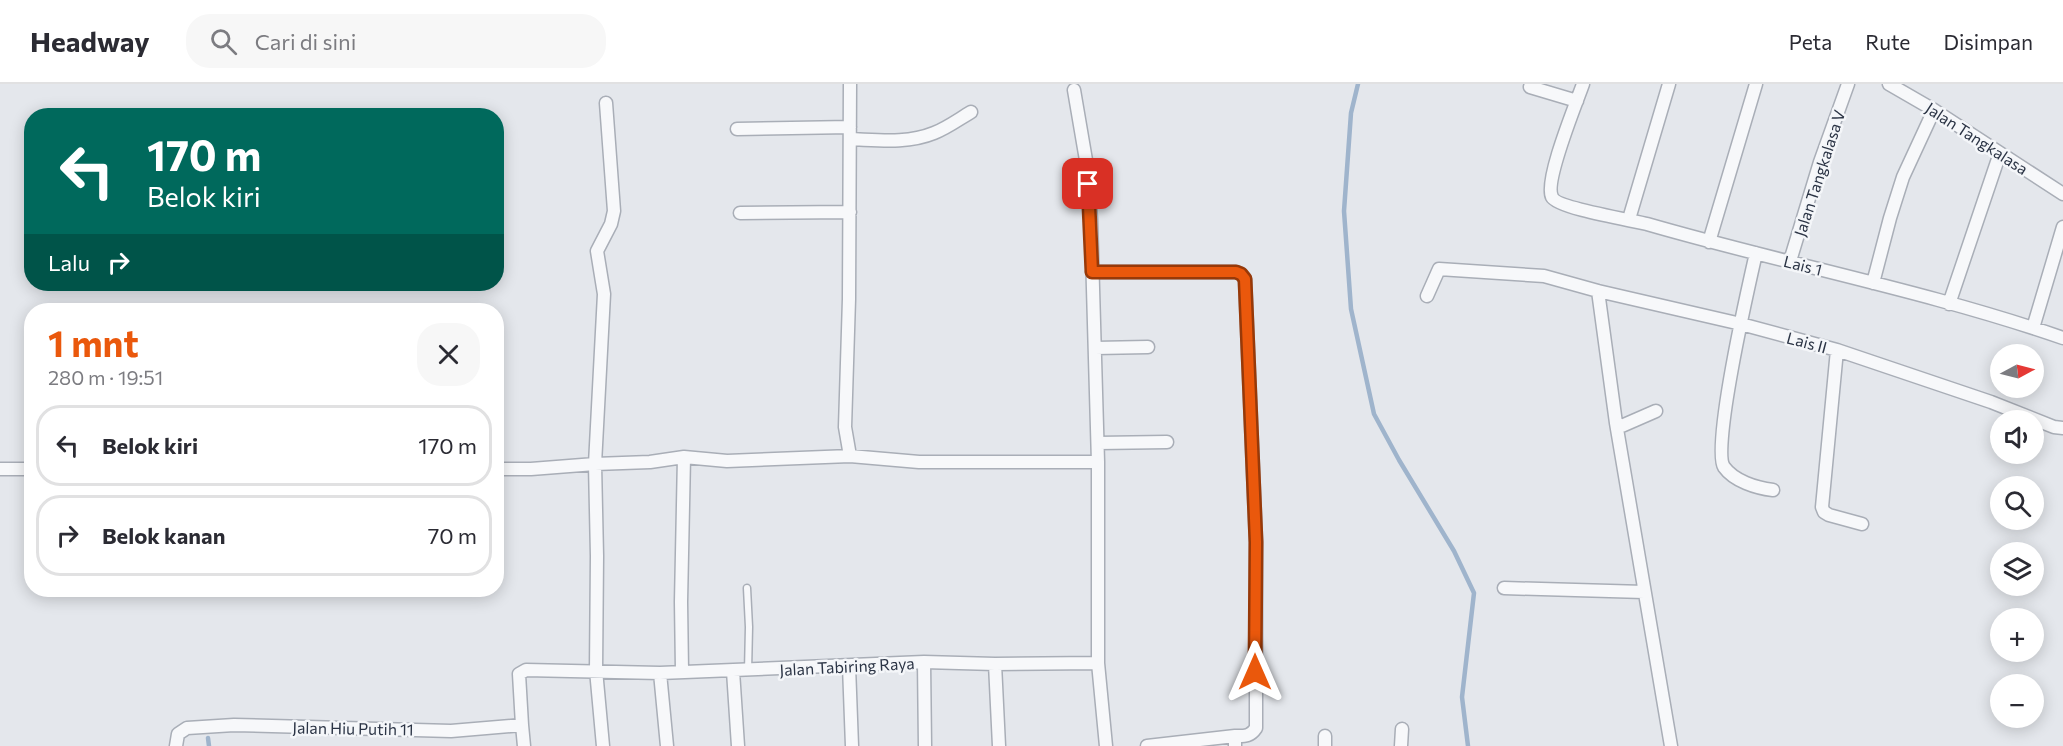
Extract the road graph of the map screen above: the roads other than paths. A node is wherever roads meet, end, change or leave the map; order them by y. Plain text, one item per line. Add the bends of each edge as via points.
1 (850, 84) edge
2 (1583, 84) edge
3 (1669, 84) edge
4 (1756, 84) edge
5 (1848, 84) edge
6 (1889, 84) edge
7 (1530, 87) dead end
8 (1074, 90) dead end
9 (1577, 101) junction
10 (606, 104) dead end
11 (1934, 110) junction
12 (971, 112) dead end
13 (737, 129) dead end
14 (850, 133) junction
15 (2000, 153) junction
16 (2063, 194) edge
17 (850, 212) junction
18 (740, 213) dead end
19 (1629, 219) junction
20 (2063, 226) edge
21 (1709, 242) junction
22 (1756, 253) junction
23 (1790, 261) junction
24 (1092, 272) junction
25 (1873, 283) junction
26 (1598, 291) junction
27 (1427, 296) dead end
28 (1949, 304) junction
29 (1742, 324) junction
30 (2033, 328) junction
31 (2063, 339) edge
32 (1148, 347) dead end
33 (1095, 348) junction
34 (1837, 350) junction
35 (1656, 411) dead end
36 (1617, 428) junction
37 (2063, 428) edge
38 (1167, 442) dead end
39 (1098, 444) junction
40 (850, 456) junction
41 (684, 457) junction
42 (1098, 462) junction
43 (595, 464) junction
44 (0, 469) edge
45 (24, 469) edge
46 (504, 469) edge
47 (1773, 490) dead end
48 (1862, 524) dead end
49 (747, 588) dead end
50 (1504, 588) dead end
51 (1644, 592) junction
52 (924, 662) junction
53 (1098, 663) junction
54 (995, 664) junction
55 (849, 666) junction
56 (596, 670) junction
57 (682, 671) junction
58 (748, 671) junction
59 (733, 672) junction
60 (660, 673) junction
61 (522, 725) junction
62 (1402, 729) dead end
63 (1235, 741) edge
64 (176, 746) edge
65 (524, 746) edge
66 (603, 746) edge
67 (667, 746) edge
68 (738, 746) edge
69 (852, 746) edge
70 (925, 746) edge
71 (999, 746) edge
72 (1106, 746) edge
73 (1147, 746) edge
74 (1401, 746) edge
75 (1671, 746) edge

1 - 14 street
2 - 9 street
3 - 19 street
4 - 21 street
5 - 23 street, Jalan Tangkalasa V
6 - 11 street, Jalan Tangkalasa
7 - 9 street
8 - 24 street via 1087,166
9 - 19 street, Lais 1 via 1551,177 1551,196 1570,207
10 - 43 street via 614,211 597,251 604,294
11 - 15 street, Jalan Tangkalasa
11 - 25 street via 1904,177
12 - 14 street via 915,139 898,141
13 - 14 street
14 - 17 street
15 - 16 street, Jalan Tangkalasa
15 - 28 street
17 - 18 street
17 - 40 street via 845,427
19 - 21 street, Lais 1
20 - 30 street
21 - 22 street, Lais 1
22 - 23 street, Lais 1
22 - 29 street
23 - 25 street, Lais 1
24 - 33 street
24 - 63 street via 1236,272 1245,279 1256,542 1256,728
25 - 28 street, Lais 1
26 - 27 street, Lais II via 1544,276 1439,269
26 - 29 street, Lais II
26 - 36 street
28 - 30 street, Lais 1
29 - 34 street, Lais II
29 - 47 street via 1726,394 1720,456 1723,466 1743,481
30 - 31 street, Lais 1
32 - 33 street
33 - 39 street
34 - 37 street, Lais II
34 - 48 street via 1822,507 1829,515
35 - 36 street
36 - 51 street
38 - 39 street
39 - 42 street
40 - 41 street via 727,461
40 - 42 street via 919,462
41 - 43 street
41 - 57 street
42 - 53 street
43 - 46 street
43 - 56 street
44 - 45 street
49 - 58 lane
50 - 51 street
51 - 75 street
52 - 54 street, Jalan Tabiring Raya
52 - 55 street, Jalan Tabiring Raya
52 - 70 street
53 - 54 street, Jalan Tabiring Raya
53 - 72 street
54 - 71 street
55 - 58 street, Jalan Tabiring Raya
55 - 69 street
56 - 60 street, Jalan Tabiring Raya
56 - 61 street, Jalan Tabiring Raya via 526,670 519,674
56 - 66 street
57 - 59 street, Jalan Tabiring Raya
57 - 60 street, Jalan Tabiring Raya
58 - 59 street, Jalan Tabiring Raya
59 - 68 street
60 - 67 street
61 - 64 street, Jalan Hiu Putih 11 via 451,730 201,726 178,734
61 - 65 street
62 - 74 street
63 - 73 street

